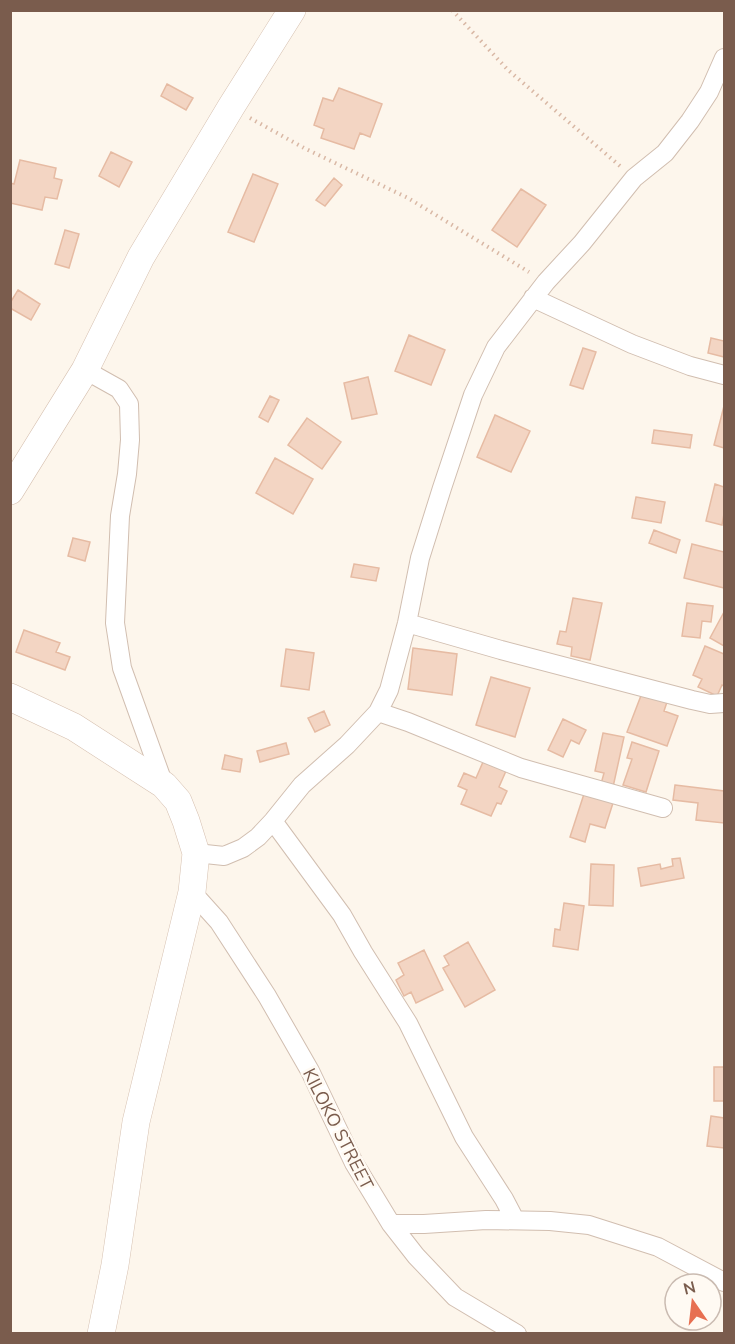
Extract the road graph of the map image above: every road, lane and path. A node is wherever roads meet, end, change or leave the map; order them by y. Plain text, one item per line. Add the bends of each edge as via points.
1 (292, 10) edge
2 (452, 10) edge
3 (724, 58) edge
4 (231, 107) junction
5 (634, 178) junction
6 (546, 282) junction
7 (533, 298) junction
8 (85, 370) junction
9 (724, 375) edge
10 (12, 485) edge
11 (407, 623) junction
12 (10, 697) edge
13 (724, 703) edge
14 (378, 712) junction
15 (164, 785) junction
16 (663, 808) dead end
17 (273, 822) junction
18 (196, 854) junction
19 (192, 892) junction
20 (515, 1220) junction
21 (391, 1224) junction
22 (724, 1282) edge
23 (100, 1334) edge
24 (517, 1334) edge

1 - 4 main road
2 - 5 path via 508,70
3 - 5 street via 690,122 665,153
4 - 6 path via 303,148 408,198
4 - 8 main road via 141,256
5 - 6 street
6 - 7 street
7 - 9 street via 632,344
7 - 11 street via 496,347 473,395 420,558
8 - 10 main road
8 - 15 street via 119,389 129,404 130,440 120,516 115,623 122,668
11 - 13 street via 692,700
11 - 14 street via 389,690
12 - 15 main road via 74,727
14 - 16 street via 521,768
14 - 17 street via 302,785
15 - 18 main road via 178,801
17 - 18 street via 243,848 224,856
17 - 20 street via 342,915 408,1023 464,1137
18 - 19 main road
19 - 21 street, KILOKO STREET via 219,922 267,996 310,1071 354,1163
19 - 23 main road via 136,1122 115,1265
20 - 21 street
20 - 22 street via 589,1226 658,1247
21 - 24 street, KILOKO STREET via 455,1297

